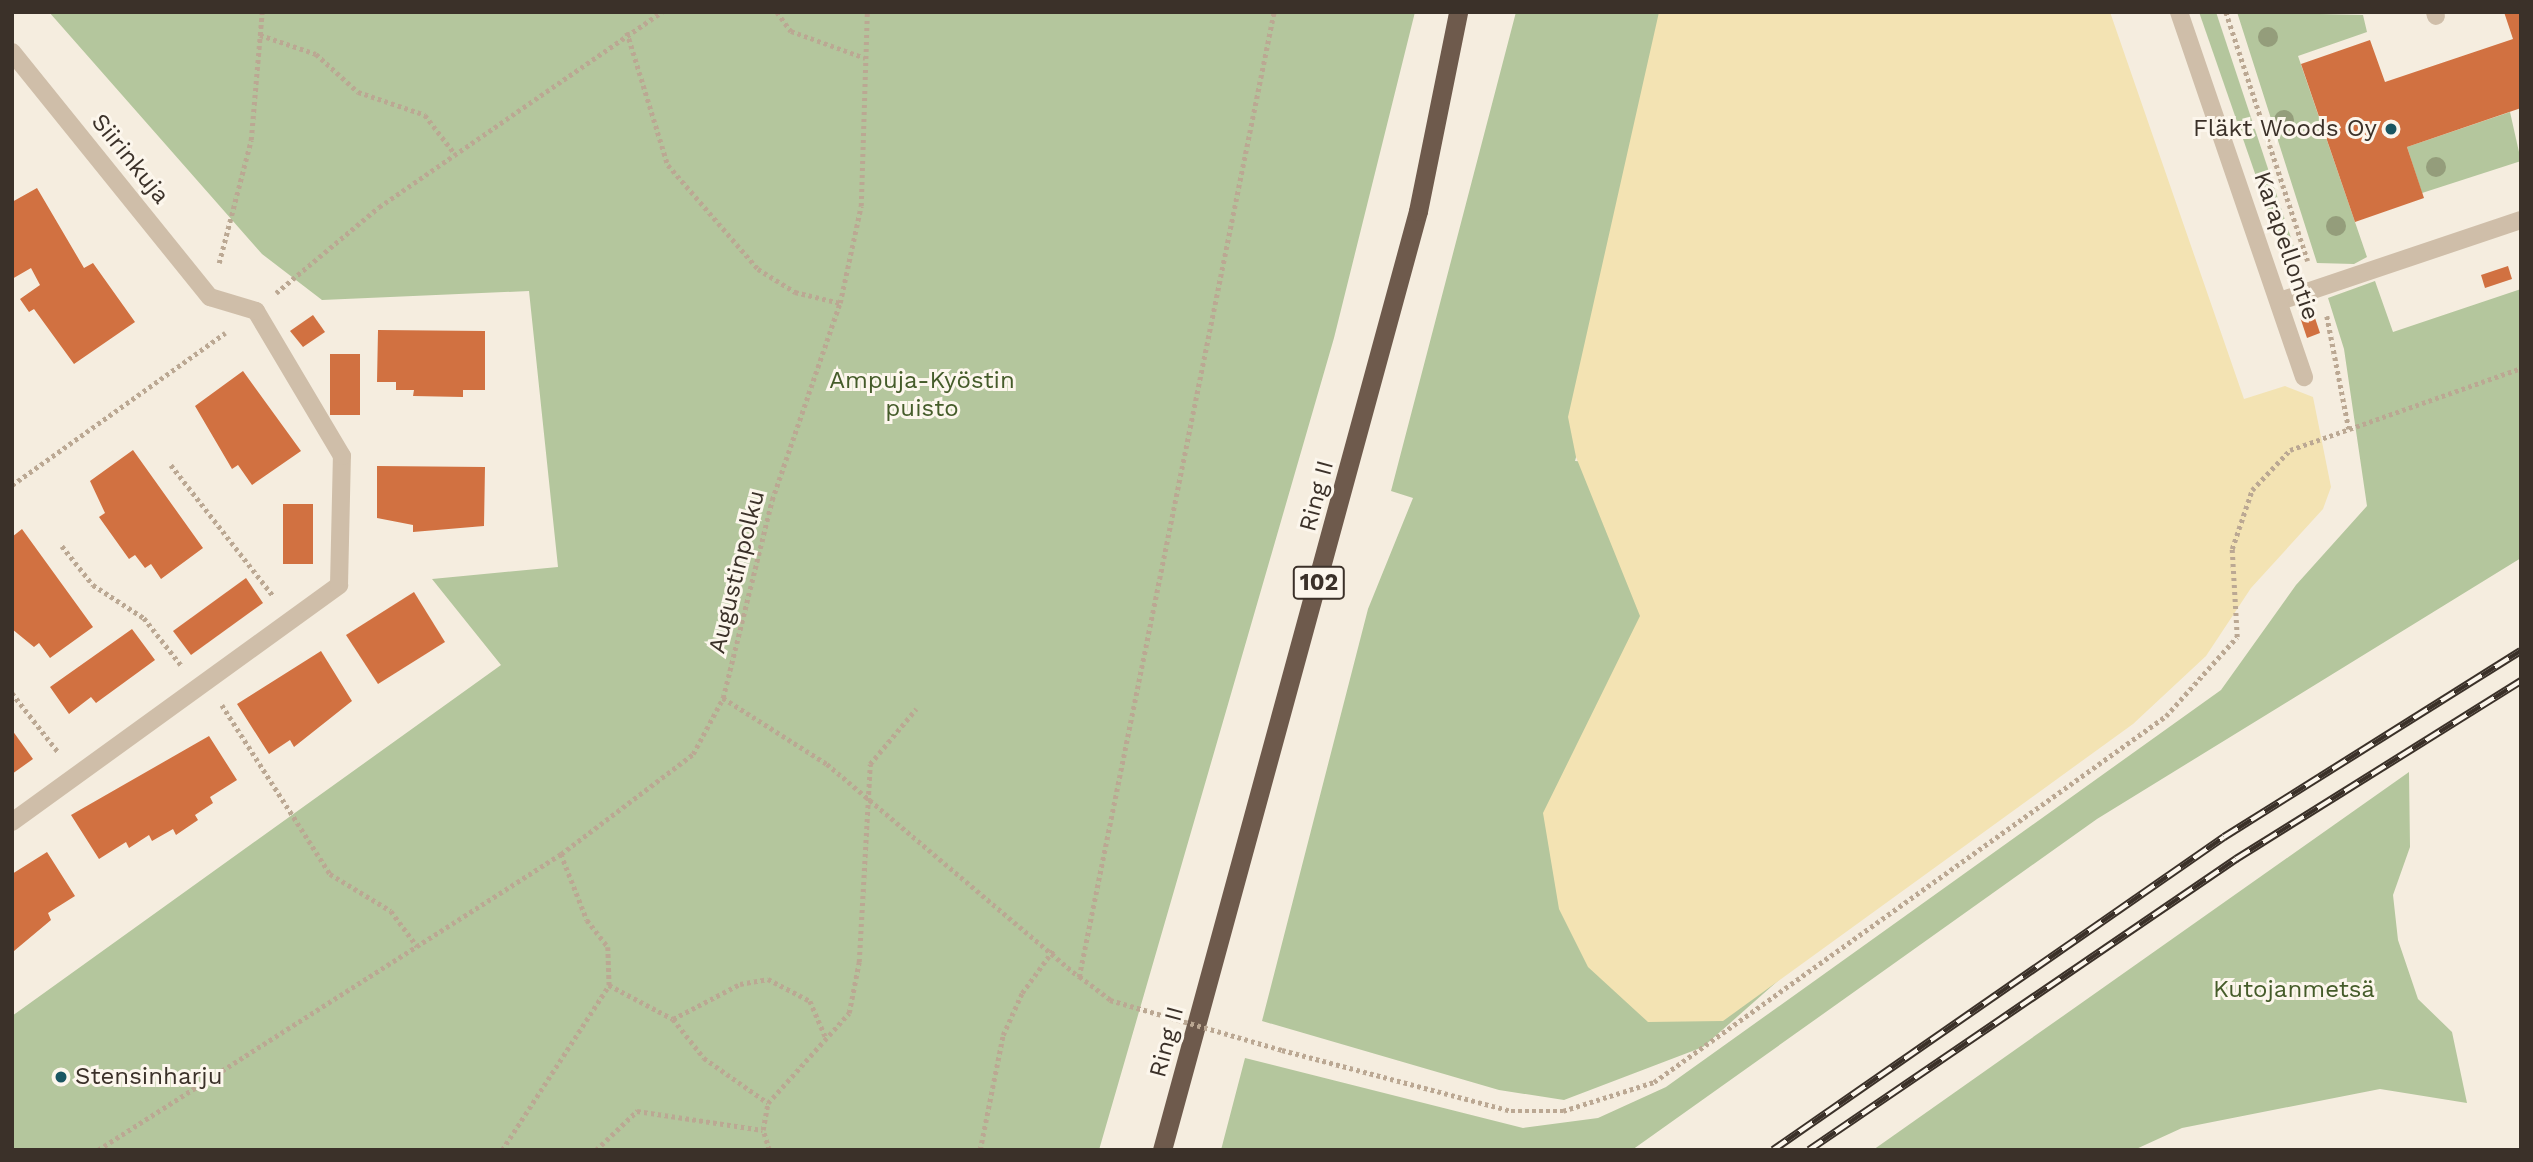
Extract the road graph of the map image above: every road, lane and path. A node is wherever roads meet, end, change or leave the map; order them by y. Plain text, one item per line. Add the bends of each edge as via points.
1 (262, 12) edge
2 (649, 12) edge
3 (662, 12) edge
4 (777, 12) edge
5 (867, 12) edge
6 (1274, 12) edge
7 (1458, 12) edge
8 (2179, 12) edge
9 (2227, 12) edge
10 (654, 16) junction
11 (627, 32) junction
12 (260, 35) junction
13 (12, 52) edge
14 (865, 58) junction
15 (455, 154) junction
16 (2521, 220) edge
17 (2318, 288) junction
18 (210, 298) junction
19 (2280, 301) junction
20 (840, 303) junction
21 (257, 311) junction
22 (2521, 368) edge
23 (2304, 377) dead end
24 (2349, 429) junction
25 (171, 465) dead end
26 (12, 485) edge
27 (62, 546) dead end
28 (292, 620) junction
29 (202, 684) junction
30 (12, 693) edge
31 (723, 698) junction
32 (916, 709) dead end
33 (76, 776) junction
34 (864, 797) junction
35 (12, 822) edge
36 (561, 854) junction
37 (417, 946) junction
38 (1054, 949) junction
39 (1079, 977) junction
40 (609, 985) junction
41 (673, 1019) junction
42 (826, 1038) junction
43 (768, 1103) junction
44 (763, 1130) junction
45 (98, 1150) edge
46 (502, 1150) edge
47 (596, 1150) edge
48 (769, 1150) edge
49 (980, 1150) edge
50 (1163, 1150) edge

1 - 12 path
2 - 10 path
3 - 10 path
4 - 14 path via 791,30
5 - 14 path, Augustinpolku
6 - 39 path
7 - 50 highway, Ring II / 102 via 1414,225
8 - 19 street, Karapellontie
9 - 17 path
10 - 11 path
11 - 15 path
11 - 20 path via 668,165 758,269 795,292
12 - 15 path via 316,54 358,92 425,115
12 - 18 path via 251,140
13 - 18 street, Siirinkuja
14 - 20 path, Augustinpolku via 861,206
15 - 21 path via 306,264
16 - 17 street
17 - 19 street
17 - 24 path via 2334,337
18 - 21 street
19 - 23 street, Karapellontie
20 - 31 path, Augustinpolku via 772,500
21 - 26 path
21 - 28 street via 342,456 339,585
22 - 24 path
24 - 39 path, bridge via 2290,450 2252,490 2232,549 2237,637 2166,716 1654,1082 1563,1111 1511,1111 1110,1000
25 - 28 path
27 - 29 path via 93,584 144,618
28 - 29 street
29 - 33 street
29 - 37 path via 330,874 391,911
30 - 33 path
31 - 34 path via 827,764
31 - 36 path, Augustinpolku via 693,754
32 - 34 path via 870,764
33 - 35 street
34 - 38 path
34 - 42 path via 859,962 849,1013
36 - 37 path, Augustinpolku
36 - 40 path via 587,920 608,947
37 - 45 path, Augustinpolku
38 - 39 path
38 - 49 path via 1003,1035
40 - 41 path
40 - 46 path
41 - 42 path via 740,984 768,979 810,1001
41 - 43 path via 704,1058
42 - 43 path
43 - 44 path
44 - 47 path via 637,1111
44 - 48 path

